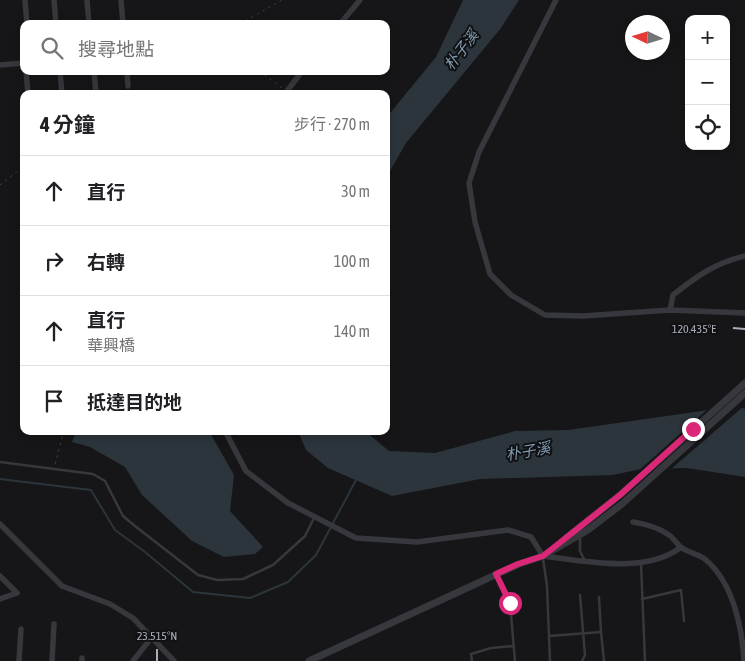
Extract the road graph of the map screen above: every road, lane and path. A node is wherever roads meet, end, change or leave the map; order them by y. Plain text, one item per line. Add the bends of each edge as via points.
1 (25, 0) edge
2 (54, 0) edge
3 (87, 0) edge
4 (121, 0) edge
5 (282, 0) edge
6 (360, 0) edge
7 (556, 0) edge
8 (27, 20) edge
9 (56, 20) edge
10 (89, 20) edge
11 (123, 20) edge
12 (247, 20) edge
13 (343, 20) edge
14 (20, 63) edge
15 (0, 65) edge
16 (26, 75) edge
17 (60, 75) edge
18 (94, 75) edge
19 (127, 75) edge
20 (265, 75) edge
21 (299, 75) edge
22 (128, 86) dead end
23 (28, 90) edge
24 (62, 90) edge
25 (96, 90) edge
26 (284, 90) edge
27 (288, 90) edge
28 (20, 169) edge
29 (0, 185) edge
30 (745, 256) edge
31 (670, 310) junction
32 (745, 313) edge
33 (745, 383) edge
34 (745, 393) edge
35 (63, 435) edge
36 (226, 435) edge
37 (0, 462) edge
38 (54, 469) junction
39 (315, 517) junction
40 (633, 522) dead end
41 (0, 524) edge
42 (585, 527) junction
43 (580, 534) junction
44 (680, 548) junction
45 (543, 556) junction
46 (584, 561) junction
47 (641, 563) junction
48 (496, 574) junction
49 (0, 576) edge
50 (580, 595) dead end
51 (600, 597) dead end
52 (0, 599) edge
53 (642, 599) junction
54 (684, 621) dead end
55 (54, 624) dead end
56 (21, 629) dead end
57 (602, 632) junction
58 (583, 633) junction
59 (549, 636) junction
60 (152, 637) junction
61 (514, 646) junction
62 (19, 661) edge
63 (52, 661) edge
64 (133, 661) edge
65 (174, 661) edge
66 (309, 661) edge
67 (472, 661) edge
68 (515, 661) edge
69 (550, 661) edge
70 (582, 661) edge
71 (604, 661) edge
72 (645, 661) edge
73 (744, 661) edge

1 - 8 street
2 - 9 street
3 - 10 street
4 - 11 street
5 - 12 path
6 - 13 street
7 - 31 street via 480,152 469,183 474,222 490,274 511,295 545,315 583,316
14 - 15 street
16 - 23 street
17 - 24 street
18 - 25 street
19 - 22 street
20 - 26 path
21 - 27 street
28 - 29 path
30 - 31 street via 730,259 700,274 673,295
31 - 32 street
33 - 42 street
34 - 42 street via 622,504
35 - 38 path
36 - 39 street via 246,471 288,503
37 - 38 lane
38 - 39 lane via 93,474 105,481 123,516 198,575 216,580 243,579 273,565 305,536
39 - 45 street via 356,538 417,542 508,530 531,537
40 - 44 street via 651,525 670,535
41 - 60 street via 62,586 110,604 132,618
42 - 43 street
42 - 45 street
43 - 45 street
43 - 46 lane
44 - 47 street
44 - 73 street via 705,559 721,577 734,605 743,640
45 - 46 street
45 - 48 street
45 - 59 lane
46 - 47 street
47 - 53 lane
48 - 61 lane via 510,603
48 - 66 street
49 - 52 street via 17,594
50 - 58 lane
51 - 57 lane
53 - 54 lane via 681,590
53 - 72 lane
55 - 63 street
56 - 62 street
57 - 58 lane
57 - 71 lane
58 - 59 lane
58 - 70 lane via 585,655
59 - 69 lane
60 - 64 street
60 - 65 street
61 - 67 lane via 471,654
61 - 68 lane

